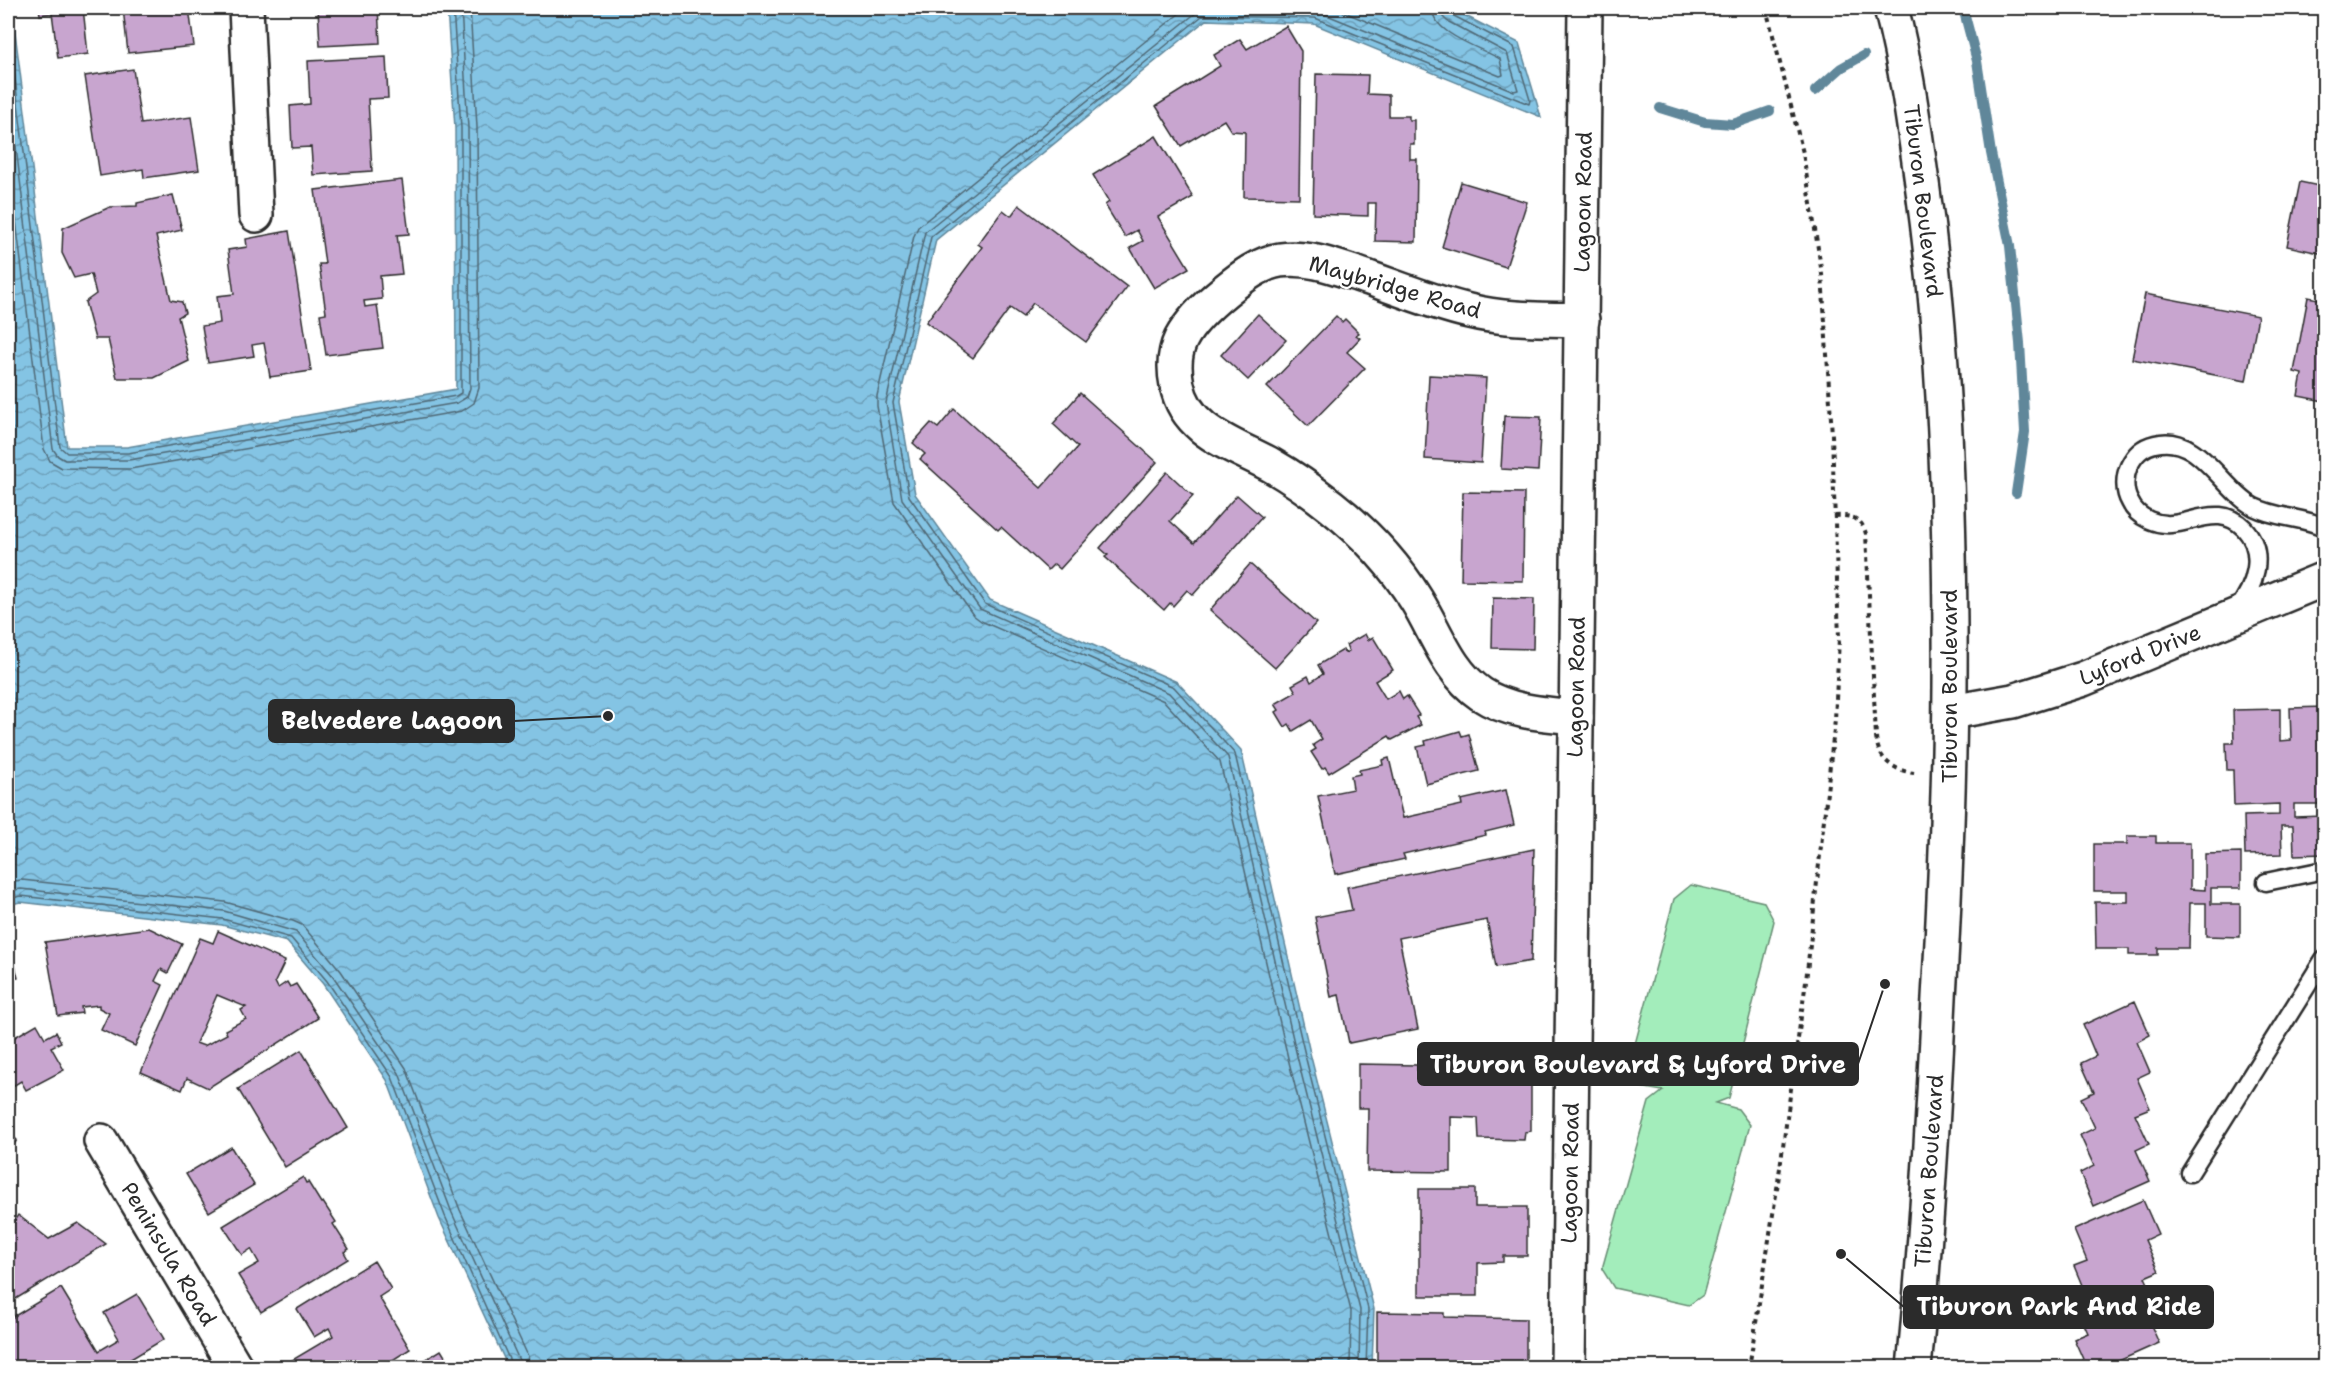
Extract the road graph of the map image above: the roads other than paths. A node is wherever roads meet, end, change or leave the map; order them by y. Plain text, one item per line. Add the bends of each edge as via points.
1 (246, 8) edge
2 (1586, 8) edge
3 (1891, 8) edge
4 (256, 215) dead end
5 (1582, 320) junction
6 (2325, 527) edge
7 (2325, 579) edge
8 (2231, 618) junction
9 (1951, 712) junction
10 (1576, 717) junction
11 (2325, 870) edge
12 (2266, 882) dead end
13 (2325, 959) edge
14 (101, 1141) dead end
15 (2190, 1173) dead end
16 (236, 1368) edge
17 (1568, 1368) edge
18 (1914, 1368) edge

1 - 4 street
2 - 5 street, Lagoon Road
3 - 9 street, Tiburon Boulevard via 1914,124 1940,336 1949,488
5 - 10 street, Lagoon Road
5 - 10 street, Maybridge Road via 1471,312 1334,266 1298,259 1278,261 1241,278 1203,311 1181,340 1175,374 1184,407 1203,429 1310,490 1376,548 1416,600 1447,657 1468,684 1483,695 1524,710
6 - 8 lane via 2255,507 2198,456 2178,444 2146,446 2135,456 2125,484 2139,515 2155,523 2174,525 2222,516 2233,520 2251,537 2257,560 2255,576
7 - 8 street, Lyford Drive
8 - 9 street, Lyford Drive via 2056,689
9 - 18 street, Tiburon Boulevard via 1945,920
10 - 17 street, Lagoon Road
11 - 12 lane
13 - 15 lane
14 - 16 street, Peninsula Road

